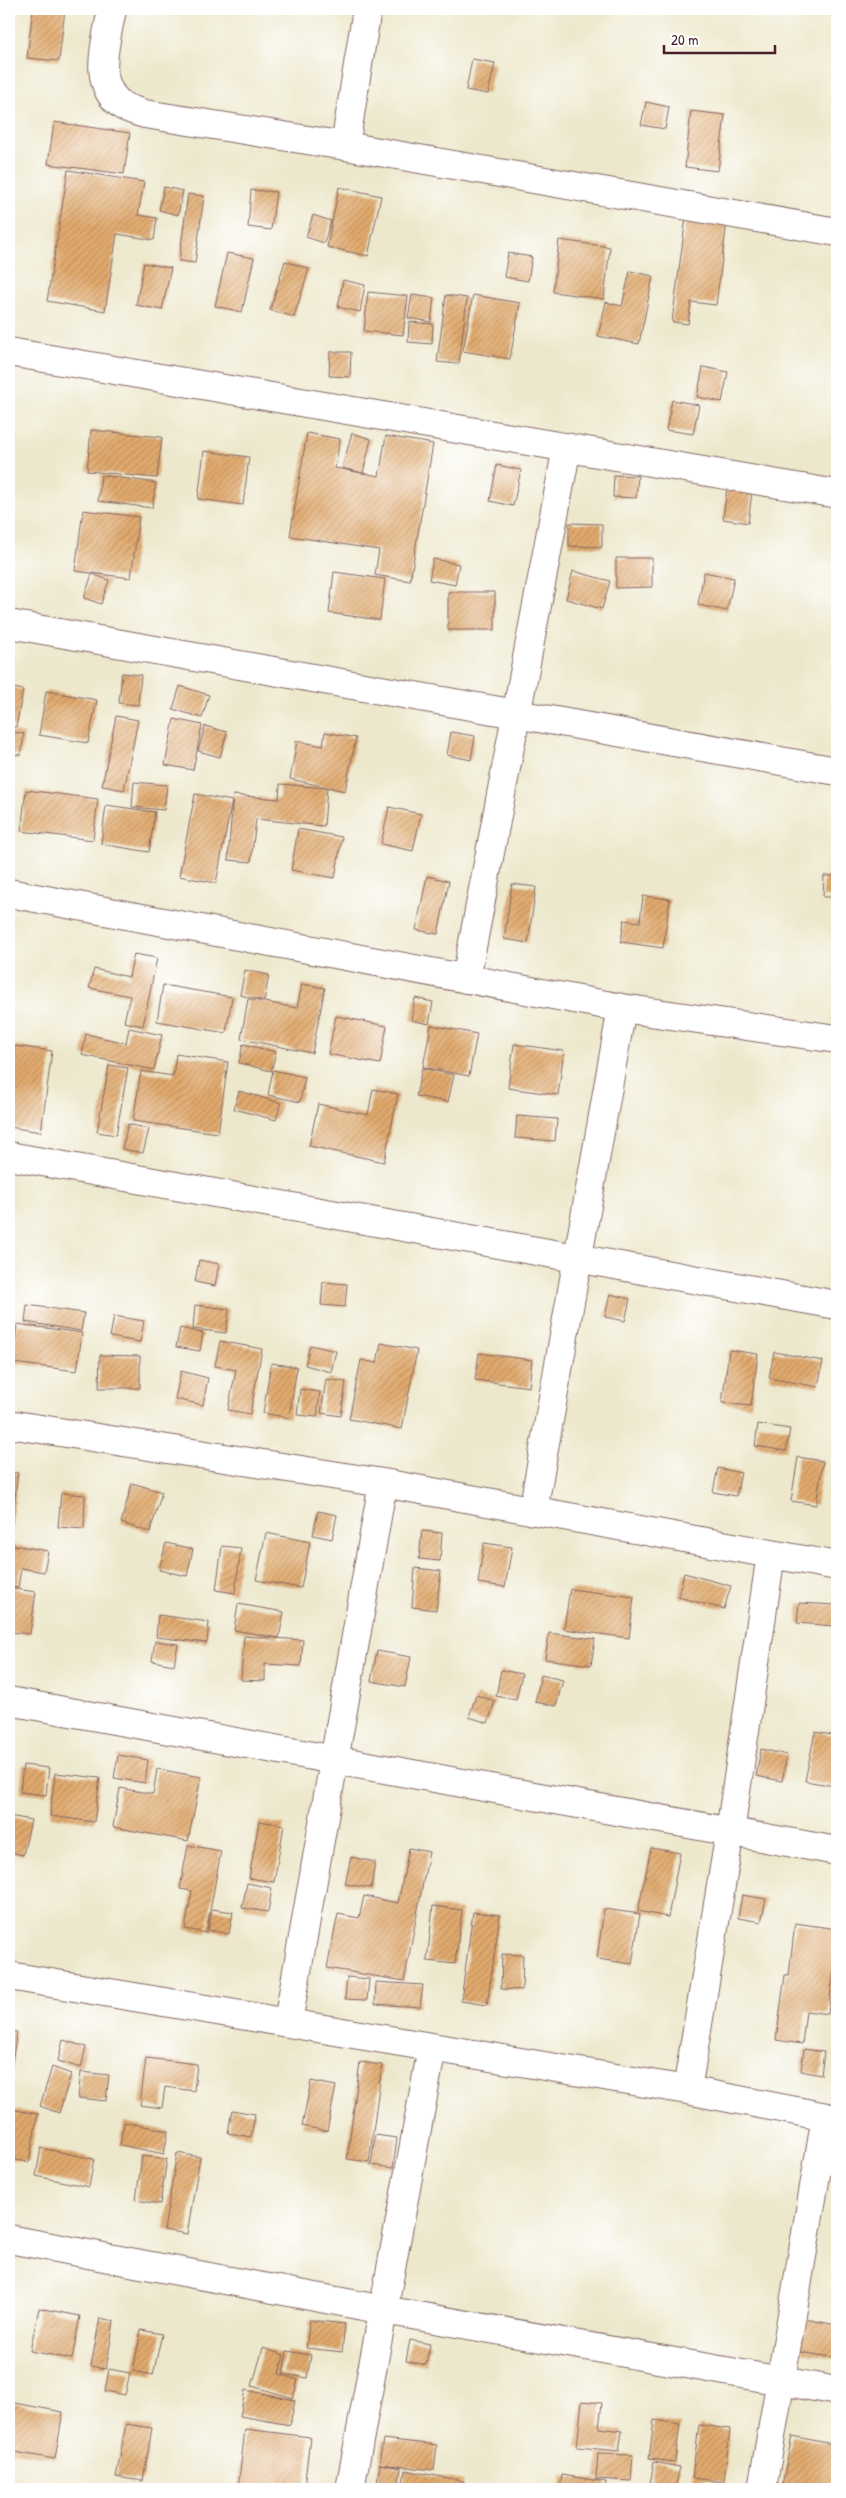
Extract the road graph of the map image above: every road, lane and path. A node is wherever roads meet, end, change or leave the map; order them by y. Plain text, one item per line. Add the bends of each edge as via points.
1 (112, 9) edge
2 (368, 9) edge
3 (345, 146) junction
4 (837, 232) edge
5 (9, 352) edge
6 (567, 447) junction
7 (837, 494) edge
8 (9, 624) edge
9 (516, 714) junction
10 (837, 771) edge
11 (9, 894) edge
12 (466, 979) junction
13 (622, 1008) junction
14 (837, 1038) edge
15 (9, 1156) edge
16 (578, 1259) junction
17 (837, 1305) edge
18 (9, 1424) edge
19 (383, 1483) junction
20 (533, 1511) junction
21 (771, 1554) junction
22 (837, 1566) edge
23 (9, 1701) edge
24 (334, 1760) junction
25 (730, 1832) junction
26 (837, 1851) edge
27 (9, 1976) edge
28 (288, 2022) junction
29 (432, 2048) junction
30 (687, 2090) junction
31 (831, 2118) edge
32 (9, 2239) edge
33 (384, 2310) junction
34 (780, 2381) junction
35 (837, 2391) edge
36 (350, 2489) edge
37 (762, 2489) edge

1 - 3 street via 102,68 107,89 123,105 145,114
2 - 3 street
3 - 4 street
5 - 6 street
6 - 7 street
6 - 9 street
8 - 9 street
9 - 10 street
9 - 12 street
11 - 12 street
12 - 13 street
13 - 14 street
13 - 16 street
15 - 16 street
16 - 17 street
16 - 20 street
18 - 19 street
19 - 20 street
19 - 24 street
20 - 21 street
21 - 22 street
21 - 25 street
23 - 24 street
24 - 25 street
24 - 28 street
25 - 26 street
25 - 30 street
27 - 28 street
28 - 29 street
29 - 30 street
29 - 33 street
30 - 31 street
31 - 34 street
32 - 33 street
33 - 34 street
33 - 36 street
34 - 35 street
34 - 37 street

